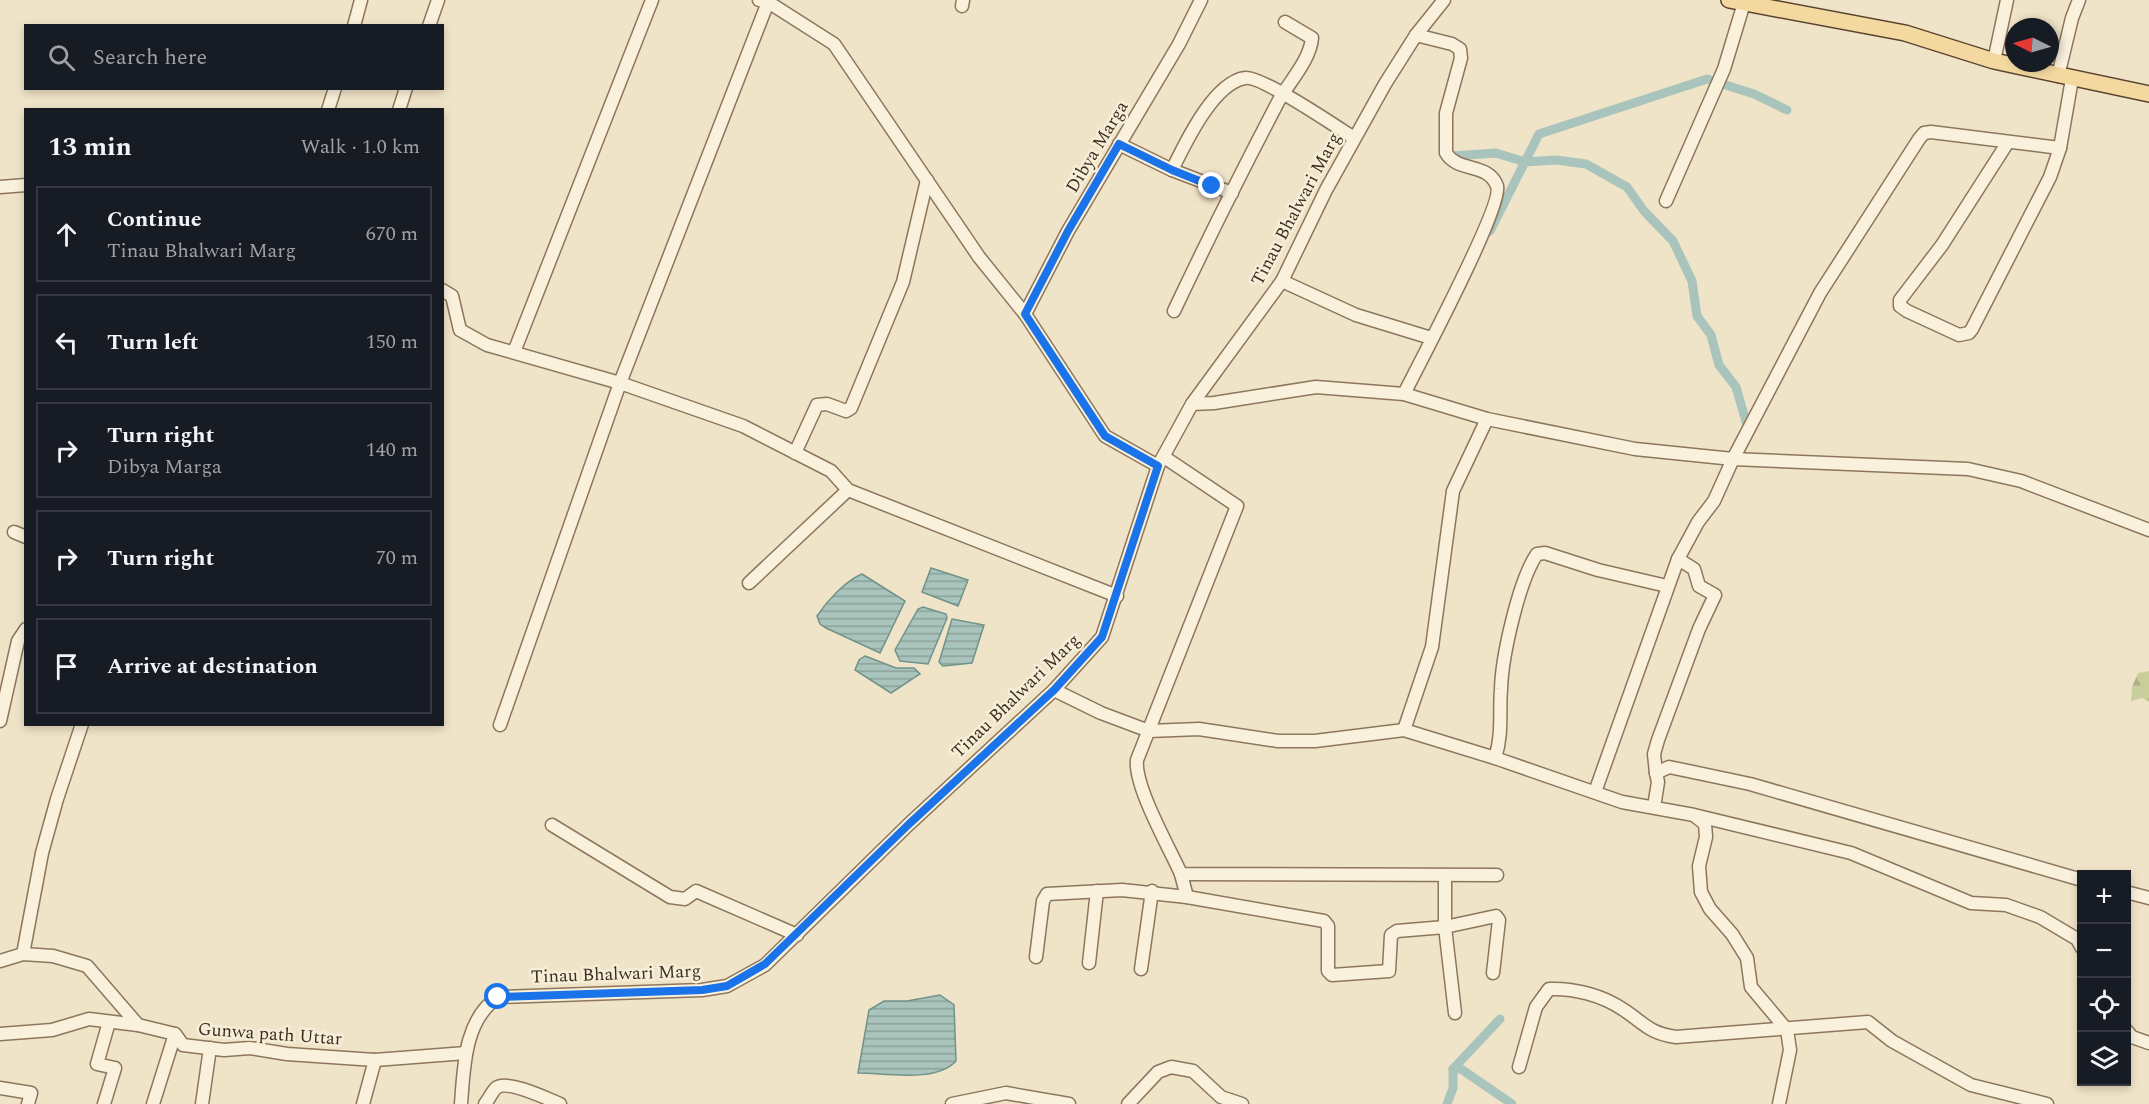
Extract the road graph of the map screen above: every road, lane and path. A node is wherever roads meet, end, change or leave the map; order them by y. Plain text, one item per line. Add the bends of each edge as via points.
1 (361, 0) edge
2 (438, 0) edge
3 (652, 0) edge
4 (1201, 0) edge
5 (1444, 0) edge
6 (2007, 0) edge
7 (2079, 0) edge
8 (764, 1) edge
9 (1736, 1) edge
10 (1285, 22) dead end
11 (355, 24) edge
12 (430, 24) edge
13 (1416, 35) junction
14 (1994, 61) junction
15 (2065, 77) junction
16 (333, 90) edge
17 (405, 90) edge
18 (1283, 94) junction
19 (2149, 94) edge
20 (329, 108) edge
21 (400, 108) edge
22 (1354, 138) junction
23 (2008, 142) junction
24 (1119, 144) junction
25 (2060, 148) junction
26 (1172, 170) junction
27 (927, 180) junction
28 (24, 185) edge
29 (0, 187) edge
30 (1232, 193) junction
31 (1666, 201) dead end
32 (1282, 281) junction
33 (444, 291) edge
34 (1174, 311) dead end
35 (1025, 314) junction
36 (1431, 338) junction
37 (514, 352) junction
38 (620, 383) junction
39 (1404, 394) junction
40 (1192, 404) junction
41 (1487, 419) junction
42 (795, 453) junction
43 (1733, 459) junction
44 (1161, 462) junction
45 (848, 490) junction
46 (2149, 530) edge
47 (1678, 559) junction
48 (748, 583) dead end
49 (1667, 586) junction
50 (1117, 596) junction
51 (24, 632) edge
52 (1054, 690) junction
53 (0, 721) edge
54 (500, 725) dead end
55 (81, 726) edge
56 (1404, 730) junction
57 (1149, 731) junction
58 (1495, 758) junction
59 (1656, 773) junction
60 (1595, 792) junction
61 (1654, 807) junction
62 (1694, 815) junction
63 (552, 825) dead end
64 (1181, 874) junction
65 (1445, 875) junction
66 (1497, 875) dead end
67 (2077, 879) edge
68 (1097, 891) junction
69 (1152, 891) junction
70 (2131, 893) edge
71 (1187, 897) junction
72 (2149, 898) edge
73 (1445, 927) junction
74 (797, 934) junction
75 (2077, 939) edge
76 (23, 954) junction
77 (1036, 957) dead end
78 (0, 961) edge
79 (1089, 963) dead end
80 (1141, 969) dead end
81 (1492, 973) dead end
82 (1455, 1013) dead end
83 (109, 1022) junction
84 (138, 1025) junction
85 (1787, 1030) junction
86 (2128, 1032) edge
87 (0, 1034) edge
88 (175, 1034) junction
89 (2149, 1043) edge
90 (210, 1048) junction
91 (466, 1053) junction
92 (375, 1059) junction
93 (1519, 1066) dead end
94 (0, 1088) edge
95 (28, 1104) edge
96 (104, 1104) edge
97 (153, 1104) edge
98 (202, 1104) edge
99 (363, 1104) edge
100 (461, 1104) edge
101 (485, 1104) edge
102 (560, 1104) edge
103 (952, 1104) edge
104 (1069, 1104) edge
105 (1128, 1104) edge
106 (1242, 1104) edge
107 (1779, 1104) edge
108 (2047, 1104) edge

1 - 11 street
2 - 12 street
3 - 37 street
4 - 24 street, Dibya Marga
5 - 13 street, Tinau Bhalwari Marg
6 - 14 street
7 - 15 street via 2072,18
8 - 27 street via 834,44
8 - 38 street
9 - 14 main road via 1905,33
9 - 31 street via 1724,69
10 - 18 street via 1312,38 1311,48
13 - 22 street, Tinau Bhalwari Marg
13 - 36 street via 1460,49 1446,113 1446,153 1454,163 1486,171 1498,191 1472,259
14 - 15 main road
15 - 19 main road
15 - 25 street
16 - 20 street
17 - 21 street
18 - 22 street
18 - 26 street via 1252,78 1236,81 1199,117
18 - 30 street
22 - 32 street, Tinau Bhalwari Marg
23 - 25 street
23 - 25 street via 1942,245 1900,300 1899,306 1907,311 1959,335 1969,333 1981,311 2042,196
23 - 43 street via 1924,133 1820,293
24 - 26 street
24 - 35 street, Dibya Marga
26 - 30 street
27 - 35 street via 979,257
27 - 42 street via 903,282 851,408 846,411 827,404 817,405
28 - 29 street
30 - 34 street
32 - 36 street via 1356,315
32 - 40 street, Tinau Bhalwari Marg
33 - 37 street via 452,296 460,330 487,345
35 - 44 street via 1105,436
36 - 39 street
37 - 38 street
38 - 42 street via 743,426
38 - 54 street
39 - 40 street via 1316,387
39 - 41 street
40 - 44 street, Tinau Bhalwari Marg
41 - 43 street via 1635,449
41 - 56 street via 1453,491 1432,647
42 - 45 street via 831,471
43 - 46 street via 1968,469 2021,481
43 - 47 street via 1714,501
44 - 50 street, Tinau Bhalwari Marg
44 - 57 street via 1237,506
45 - 48 street
45 - 50 street
47 - 49 street
47 - 59 street via 1694,569 1699,586 1714,595 1658,740 1654,754
49 - 58 street via 1537,554 1523,588 1503,661 1502,730
49 - 60 street
50 - 52 street, Tinau Bhalwari Marg via 1102,637
51 - 53 street via 18,641
52 - 57 street
52 - 74 street, Tinau Bhalwari Marg
55 - 76 street via 42,853
56 - 57 street via 1315,741 1241,737 1199,729
56 - 58 street
57 - 64 street via 1136,768 1140,786
58 - 60 street
59 - 61 street
59 - 67 street via 1669,767 1750,784
60 - 61 street via 1622,802
61 - 62 street
62 - 75 street via 1851,853 1971,903 2006,905 2040,917
62 - 85 street via 1705,824 1699,866 1701,892 1747,958 1751,987
63 - 74 street via 670,897 685,899 696,891
64 - 65 street
64 - 71 street
65 - 66 street
65 - 73 street
68 - 69 street
68 - 77 street via 1047,894
68 - 79 street
69 - 71 street
69 - 80 street
70 - 72 street
71 - 73 street via 1324,921 1328,926 1328,971 1332,975 1389,970 1394,932
73 - 81 street via 1498,917
73 - 82 street
74 - 91 street, Tinau Bhalwari Marg via 765,964 727,986 644,994 498,997 480,1013
76 - 78 street
76 - 84 street via 53,956 87,966
83 - 84 street, Gunwa path Uttar
83 - 87 street, Gunwa path Uttar via 89,1019 52,1030
83 - 96 street via 97,1064 115,1068
84 - 88 street, Gunwa path Uttar
85 - 93 street via 1676,1037 1657,1034 1607,1002 1580,992 1549,989 1536,1006
85 - 107 street via 1790,1050
85 - 108 street via 1868,1022 1892,1041 1971,1085
86 - 89 street
88 - 90 street, Gunwa path Uttar via 183,1046
88 - 97 street
90 - 92 street, Gunwa path Uttar
90 - 98 street
91 - 92 street, Gunwa path Uttar
91 - 100 street, Tinau Bhalwari Marg
92 - 99 street
94 - 95 street via 31,1092
101 - 102 street via 501,1086 531,1092
103 - 104 street via 1006,1093
105 - 106 street via 1158,1072 1171,1067 1193,1071 1221,1097

